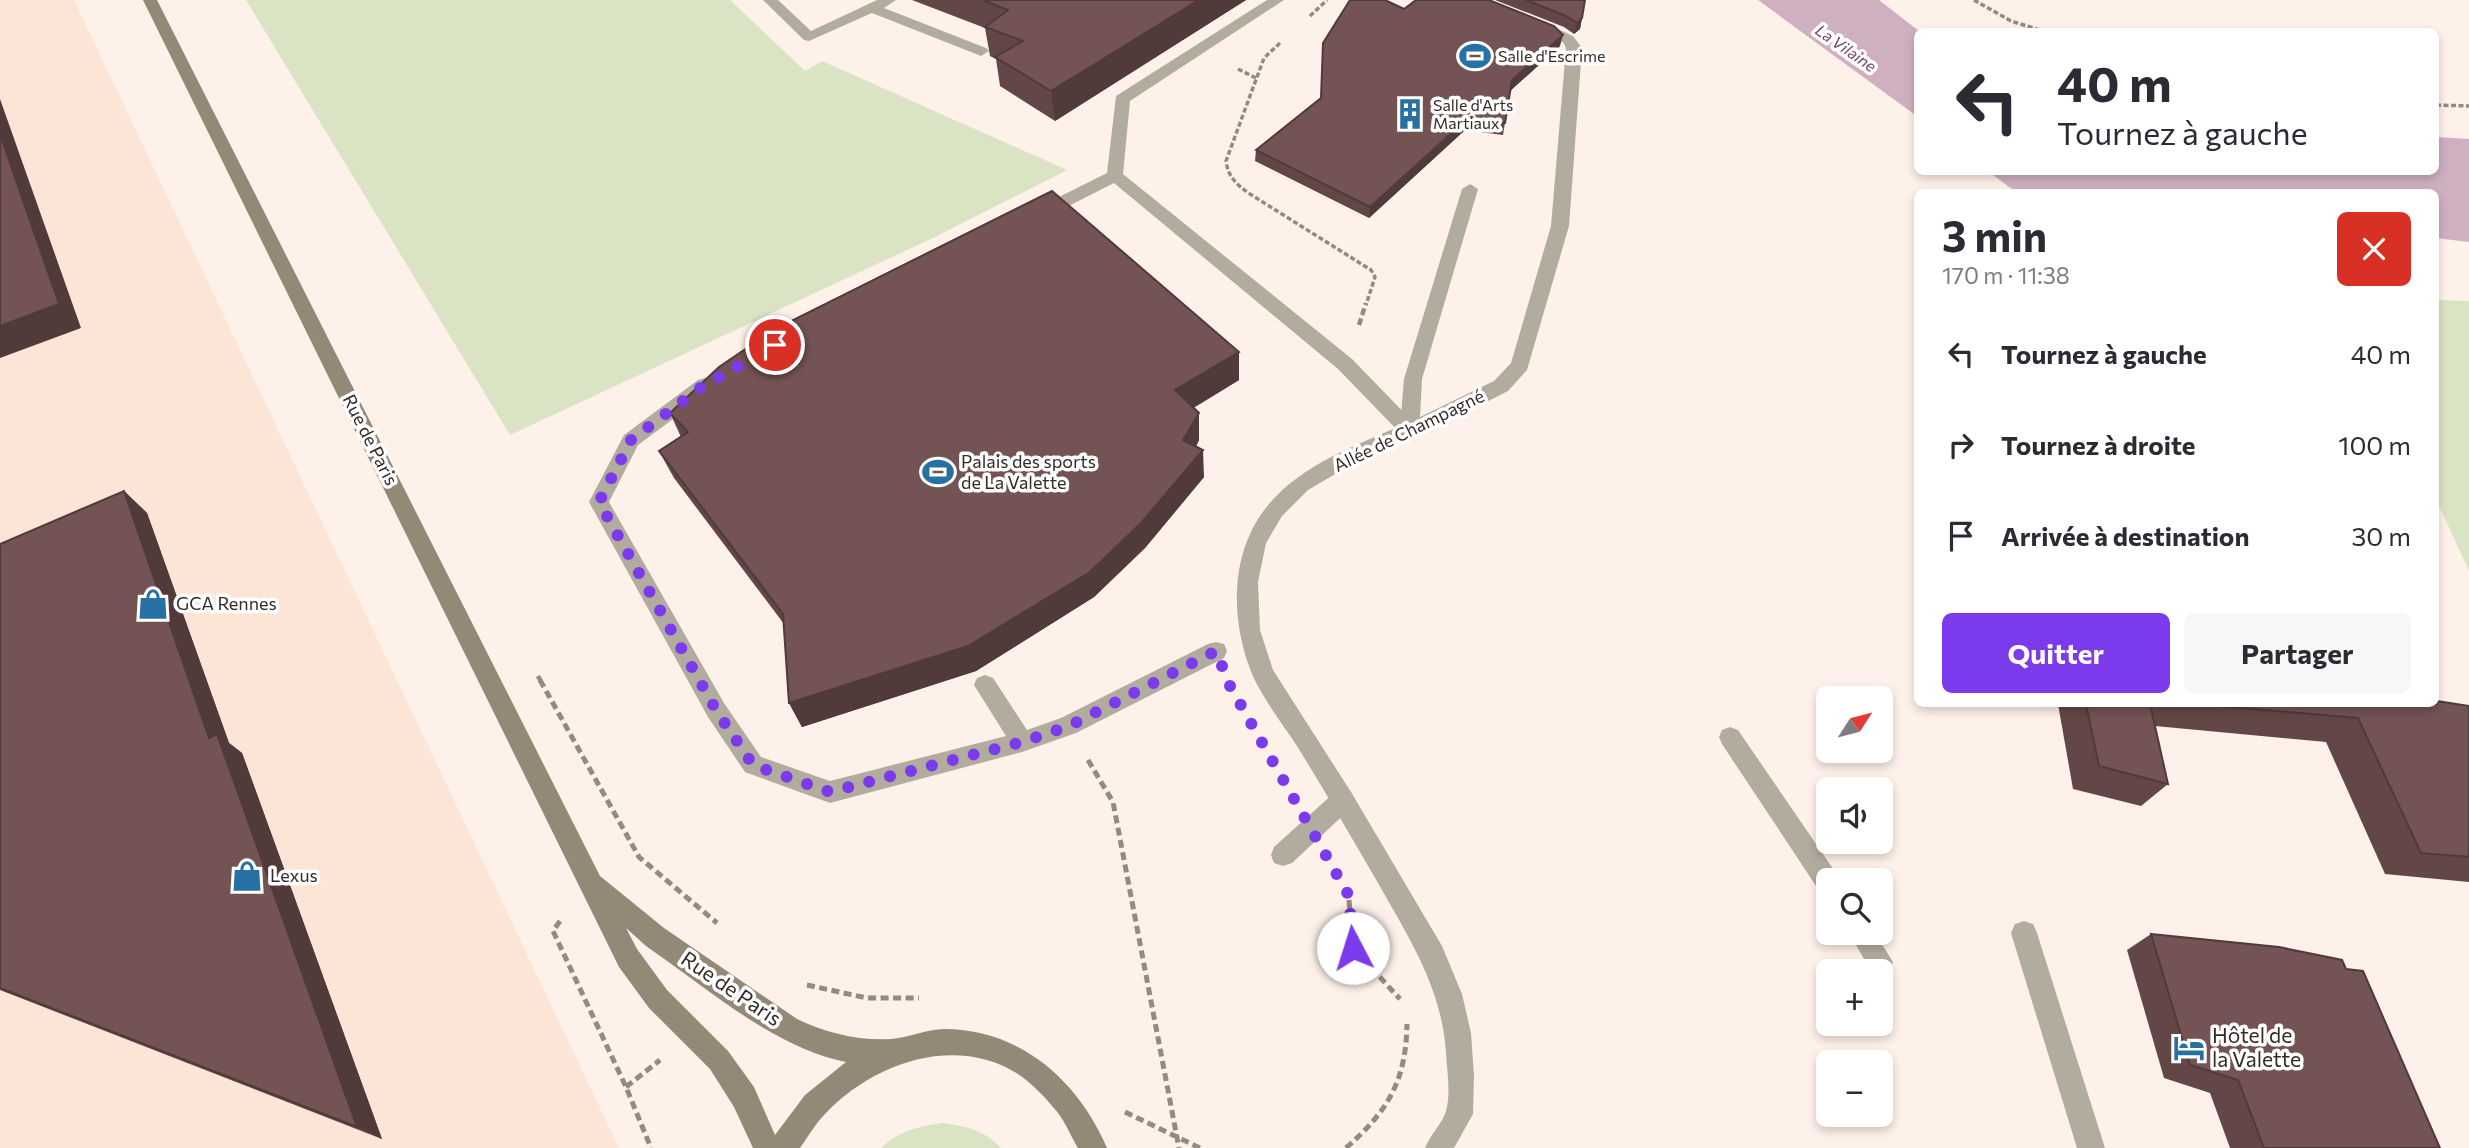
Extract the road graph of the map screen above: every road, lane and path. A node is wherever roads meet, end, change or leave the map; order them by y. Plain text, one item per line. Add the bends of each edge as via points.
1 (770, 0) edge
2 (889, 0) edge
3 (1276, 0) edge
4 (1327, 0) edge
5 (1973, 0) edge
6 (153, 1) edge
7 (872, 8) junction
8 (1309, 17) dead end
9 (1522, 18) edge
10 (2033, 28) edge
11 (1282, 42) dead end
12 (981, 51) dead end
13 (2439, 104) edge
14 (2469, 106) edge
15 (1115, 176) junction
16 (1469, 189) dead end
17 (1018, 225) edge
18 (1345, 363) junction
19 (721, 376) edge
20 (1409, 430) junction
21 (1216, 651) dead end
22 (537, 674) dead end
23 (985, 685) dead end
24 (1730, 737) dead end
25 (1022, 742) junction
26 (1343, 800) junction
27 (1113, 802) dead end
28 (1283, 855) dead end
29 (1818, 868) edge
30 (590, 880) junction
31 (1349, 896) dead end
32 (720, 925) dead end
33 (2024, 933) dead end
34 (795, 979) dead end
35 (867, 998) dead end
36 (1403, 1006) dead end
37 (1407, 1016) dead end
38 (893, 1052) junction
39 (1082, 1120) junction
40 (1178, 1137) junction
41 (651, 1148) edge
42 (767, 1148) edge
43 (783, 1148) edge
44 (1093, 1148) edge
45 (1110, 1148) edge
46 (1179, 1148) edge
47 (1200, 1148) edge
48 (1346, 1148) edge
49 (1439, 1148) edge
50 (2091, 1148) edge

1 - 7 street via 809,37
2 - 7 street
3 - 15 street via 1122,99
4 - 8 path
5 - 10 path
6 - 30 main road, Rue de Paris
7 - 12 street
9 - 20 street, Allée de Champagné via 1558,32 1574,48 1560,226 1520,365 1501,386
11 - 18 path via 1264,58 1226,160 1227,172 1235,184 1371,270 1374,277
13 - 14 path
15 - 17 street
15 - 18 street
16 - 20 street via 1413,379
18 - 20 street
19 - 25 street via 631,440 599,502 716,710 753,765 830,792
20 - 26 street, Allée de Champagné via 1352,455 1301,485 1275,510 1256,542 1247,582 1250,630 1263,673
21 - 25 street via 1069,726
22 - 32 path via 639,857
23 - 25 street
24 - 29 street
26 - 28 street
26 - 49 street, Allée de Champagné via 1433,956 1449,994 1458,1033 1459,1114
27 - 40 path
30 - 38 main road, Rue de Paris via 656,937 788,1028 818,1043
30 - 41 path via 553,931
30 - 42 main road, Rue de Paris via 628,958 658,999 719,1060 744,1097
31 - 36 path via 1353,948
33 - 50 street
34 - 35 path
37 - 48 path via 1408,1049 1390,1105
38 - 39 main road via 956,1042 1016,1056 1041,1072
38 - 43 main road via 857,1069 823,1095
39 - 44 main road
39 - 45 main road
40 - 46 path
40 - 47 path

